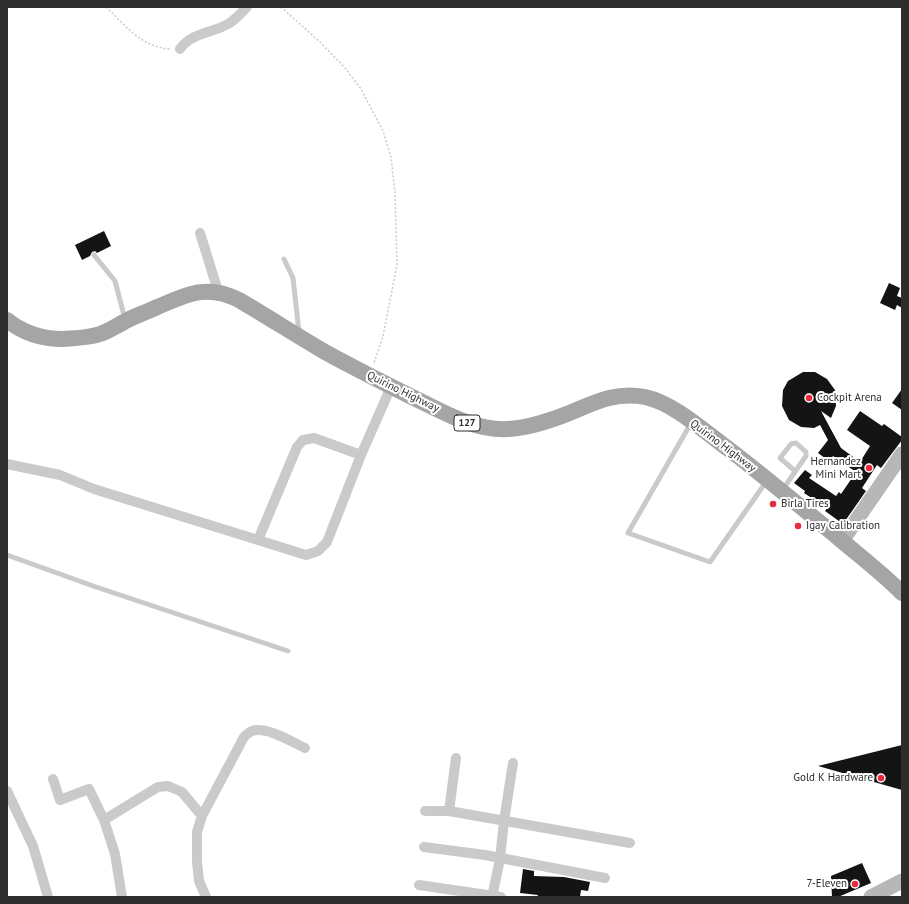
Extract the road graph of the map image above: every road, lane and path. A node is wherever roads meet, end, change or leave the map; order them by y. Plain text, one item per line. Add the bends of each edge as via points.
1 (106, 7) edge
2 (247, 7) edge
3 (281, 7) edge
4 (180, 49) joint
5 (200, 232) dead end
6 (94, 255) dead end
7 (284, 259) dead end
8 (218, 291) junction
9 (7, 320) edge
10 (125, 321) junction
11 (299, 336) junction
12 (370, 376) junction
13 (391, 386) junction
14 (691, 422) junction
15 (902, 454) edge
16 (361, 455) junction
17 (7, 464) edge
18 (796, 471) junction
19 (768, 479) junction
20 (782, 491) junction
21 (258, 540) junction
22 (842, 541) junction
23 (7, 555) edge
24 (902, 593) edge
25 (288, 651) dead end
26 (305, 748) dead end
27 (456, 758) dead end
28 (513, 763) dead end
29 (53, 779) dead end
30 (7, 791) edge
31 (425, 811) dead end
32 (449, 811) junction
33 (202, 816) junction
34 (104, 820) junction
35 (504, 821) junction
36 (630, 843) dead end
37 (424, 847) dead end
38 (500, 859) junction
39 (605, 878) dead end
40 (902, 881) edge
41 (419, 885) dead end
42 (902, 891) edge
43 (495, 896) edge
44 (48, 897) edge
45 (122, 897) edge
46 (206, 897) edge
47 (871, 897) edge
48 (891, 897) edge

1 - 4 path via 149,44 160,48
2 - 4 street via 230,23 192,38
3 - 12 path via 321,43 361,89 383,131 391,157 397,265 384,336
5 - 8 street
6 - 10 lane via 116,280
7 - 11 lane via 293,278
8 - 10 main road, Quirino Highway / 127 via 190,294
8 - 11 main road, Quirino Highway / 127 via 239,300
9 - 10 main road, Quirino Highway / 127 via 16,328 38,337 56,339 88,337
11 - 12 main road, Quirino Highway / 127
12 - 13 main road, Quirino Highway / 127
13 - 14 main road, Quirino Highway / 127 via 465,422 497,430 536,424 602,399 619,396 645,398 665,405
13 - 16 street
14 - 19 main road, Quirino Highway / 127
14 - 19 lane via 628,533 710,562
15 - 22 street
16 - 21 street via 327,542 318,551 306,555
16 - 21 street via 314,438 303,440 297,447
17 - 21 street via 60,475 94,489
18 - 18 lane via 780,458 791,444 796,443 806,452
18 - 20 lane
19 - 20 main road, Quirino Highway / 127
20 - 22 main road, Quirino Highway / 127
22 - 24 main road, Quirino Highway / 127
23 - 25 lane
26 - 33 street via 273,732 252,731 244,737
27 - 32 street
28 - 35 street
29 - 34 street via 60,800 89,789
30 - 44 street via 33,846
31 - 32 street
32 - 35 street
33 - 34 street via 182,792 168,786 148,793
33 - 46 street via 197,832 197,862 199,881
34 - 45 street via 115,854
35 - 36 street
35 - 38 street
37 - 38 street
38 - 39 street
38 - 43 street
40 - 47 street
41 - 43 street
42 - 48 street

